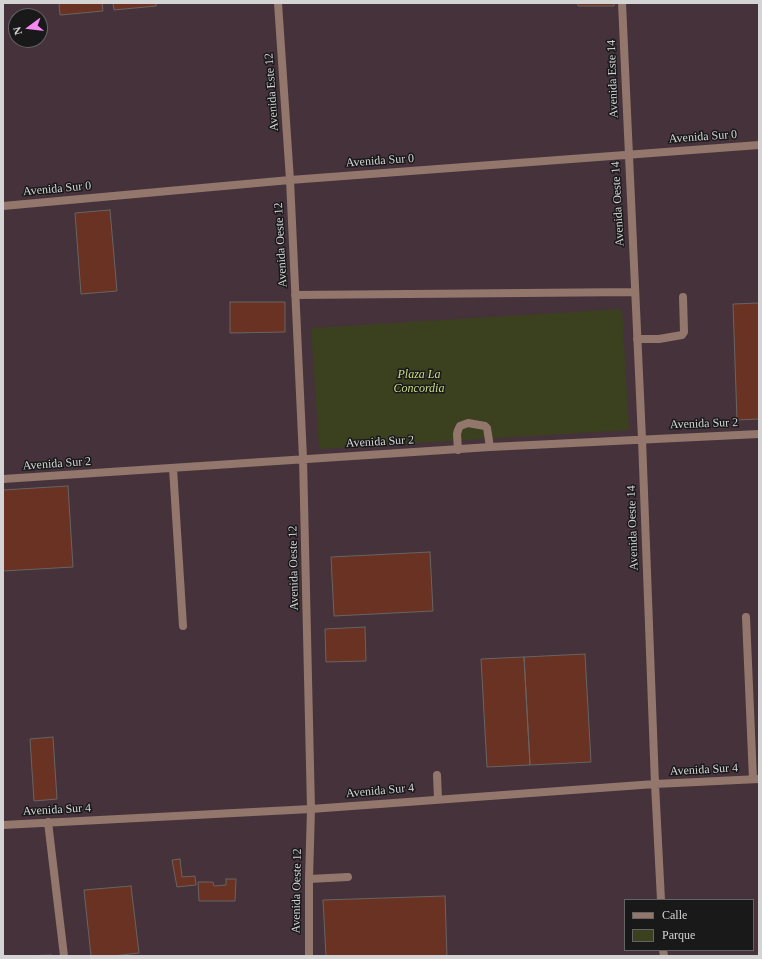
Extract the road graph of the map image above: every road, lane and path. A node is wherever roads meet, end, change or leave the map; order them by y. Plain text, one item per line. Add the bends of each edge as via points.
1 (278, 3) edge
2 (622, 3) edge
3 (759, 145) edge
4 (628, 154) junction
5 (290, 180) junction
6 (3, 206) edge
7 (635, 292) junction
8 (295, 295) junction
9 (683, 297) dead end
10 (637, 339) junction
11 (759, 434) edge
12 (642, 439) junction
13 (490, 447) junction
14 (458, 450) junction
15 (303, 458) junction
16 (173, 468) junction
17 (3, 479) edge
18 (746, 617) dead end
19 (183, 626) dead end
20 (437, 775) dead end
21 (756, 779) edge
22 (655, 784) junction
23 (438, 799) junction
24 (311, 809) junction
25 (48, 822) junction
26 (3, 825) edge
27 (348, 877) dead end
28 (309, 879) junction
29 (661, 899) edge
30 (64, 956) edge
31 (309, 956) edge

1 - 5 street, Avenida Este 12
2 - 4 street, Avenida Este 14
3 - 4 street, Avenida Sur 0
4 - 5 street, Avenida Sur 0
4 - 7 street, Avenida Oeste 14
5 - 6 street, Avenida Sur 0
5 - 8 street, Avenida Oeste 12
7 - 8 street
7 - 10 street, Avenida Oeste 14
8 - 15 street, Avenida Oeste 12
9 - 10 street via 682,335
10 - 12 street, Avenida Oeste 14
11 - 12 street, Avenida Sur 2
12 - 13 street, Avenida Sur 2
12 - 22 street, Avenida Oeste 14
13 - 14 street, Avenida Sur 2
13 - 14 street via 487,428 468,423 460,426 458,430
14 - 15 street, Avenida Sur 2
15 - 16 street, Avenida Sur 2
15 - 24 street, Avenida Oeste 12
16 - 17 street, Avenida Sur 2
16 - 19 street
18 - 21 street
20 - 23 street
21 - 22 street, Avenida Sur 4
22 - 23 street, Avenida Sur 4
22 - 29 street, Avenida Oeste 14
23 - 24 street, Avenida Sur 4
24 - 25 street, Avenida Sur 4
24 - 28 street, Avenida Oeste 12
25 - 26 street, Avenida Sur 4
25 - 30 street
27 - 28 street
28 - 31 street, Avenida Oeste 12

